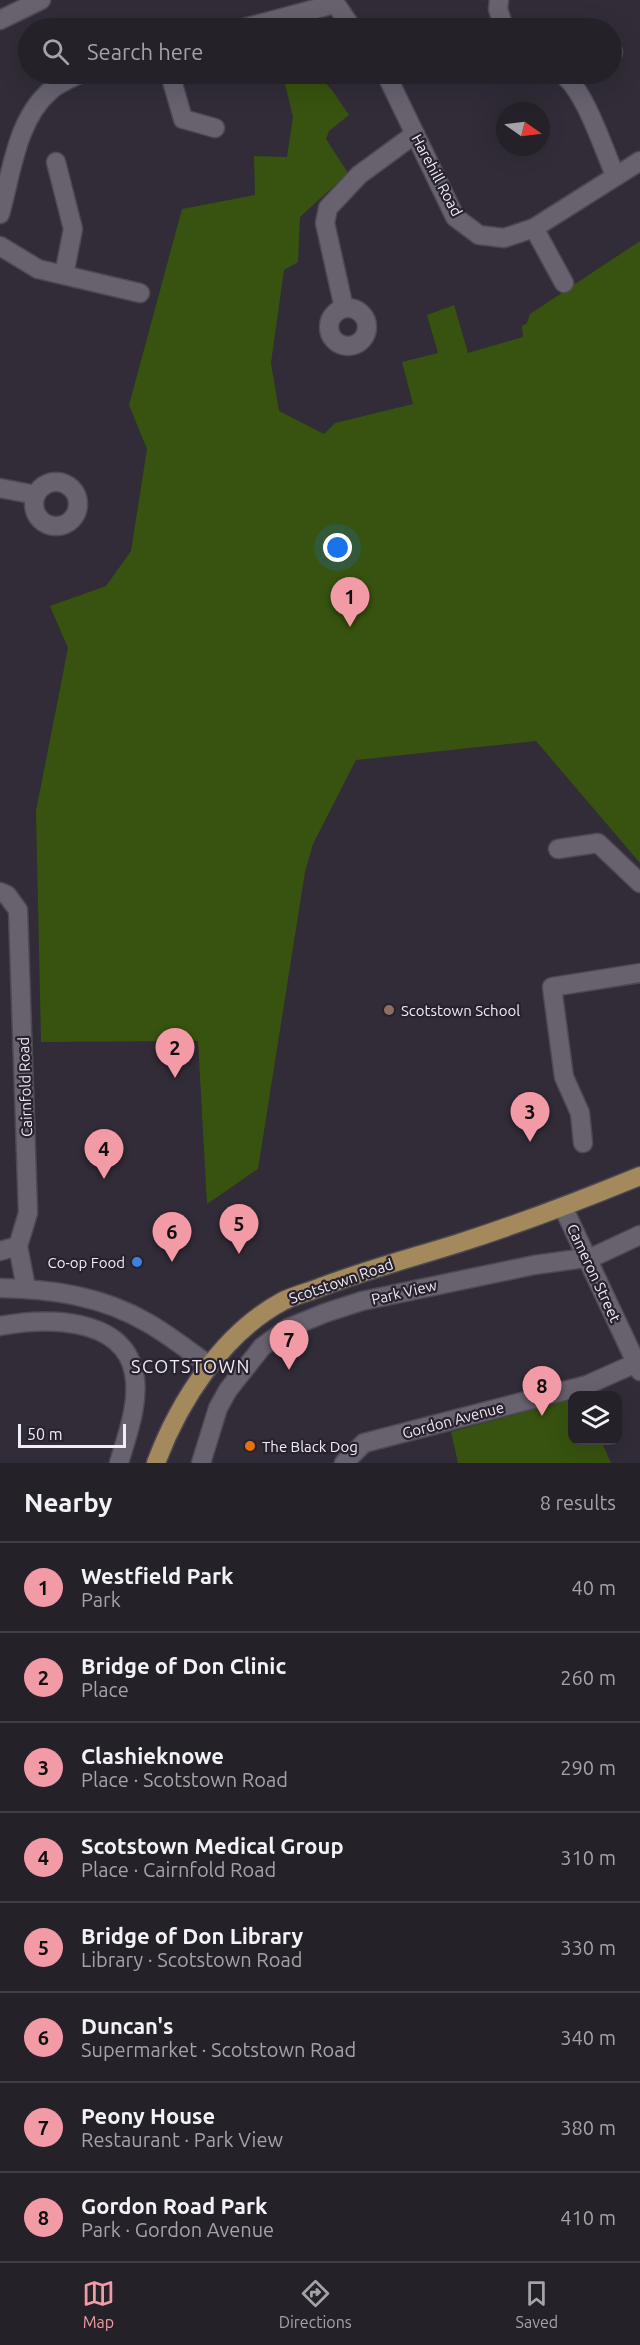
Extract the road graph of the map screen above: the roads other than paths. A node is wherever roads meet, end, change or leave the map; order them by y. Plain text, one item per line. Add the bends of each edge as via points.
1 (499, 0) edge
2 (36, 1) edge
3 (334, 2) edge
4 (279, 18) edge
5 (345, 18) edge
6 (501, 18) edge
7 (0, 20) edge
8 (61, 84) edge
9 (173, 84) edge
10 (391, 84) edge
11 (574, 84) edge
12 (216, 128) dead end
13 (415, 134) junction
14 (640, 161) edge
15 (56, 162) dead end
16 (615, 175) junction
17 (0, 214) edge
18 (534, 228) junction
19 (0, 246) edge
20 (64, 275) junction
21 (564, 283) dead end
22 (140, 293) dead end
23 (344, 308) dead end
24 (0, 488) edge
25 (36, 495) dead end
26 (558, 849) dead end
27 (640, 883) edge
28 (0, 892) edge
29 (640, 973) edge
30 (583, 1143) dead end
31 (640, 1176) edge
32 (563, 1208) junction
33 (640, 1235) edge
34 (18, 1246) junction
35 (0, 1251) edge
36 (588, 1257) junction
37 (0, 1288) edge
38 (26, 1288) junction
39 (0, 1326) edge
40 (209, 1365) junction
41 (638, 1367) edge
42 (119, 1463) edge
43 (156, 1463) edge
44 (201, 1463) edge
45 (345, 1463) edge

1 - 6 street
2 - 7 street
3 - 4 street
3 - 5 street
8 - 17 street via 37,104 24,125
9 - 12 street via 183,119
10 - 13 street, Harehill Road
11 - 16 street
13 - 18 street, Harehill Road via 455,217 479,235 504,238
13 - 23 street via 359,175 328,208 325,223
14 - 16 street, Harehill Road
15 - 20 street via 73,229
16 - 18 street, Harehill Road
18 - 21 street
19 - 20 street via 38,269
20 - 22 street
24 - 25 street
26 - 27 street via 598,843
28 - 34 street, Cairnfold Road via 18,910 28,1213
29 - 30 street via 552,987 564,1077 579,1113
31 - 32 main road, Scotstown Road
32 - 36 street, Cameron Street
32 - 40 main road, Scotstown Road via 357,1273 283,1302 243,1330
33 - 36 street, Park View
34 - 35 street
34 - 38 street, Cairnfold Road
36 - 41 street, Cameron Street
36 - 44 street, Park View via 363,1301 288,1328 262,1347 228,1390 218,1408
37 - 38 street
38 - 40 street via 107,1303 150,1323
39 - 42 street via 27,1321 60,1322 91,1327 117,1343 134,1376 134,1406
40 - 43 main road, Scotstown Road via 181,1406
41 - 45 street, Gordon Avenue via 587,1385 364,1443

